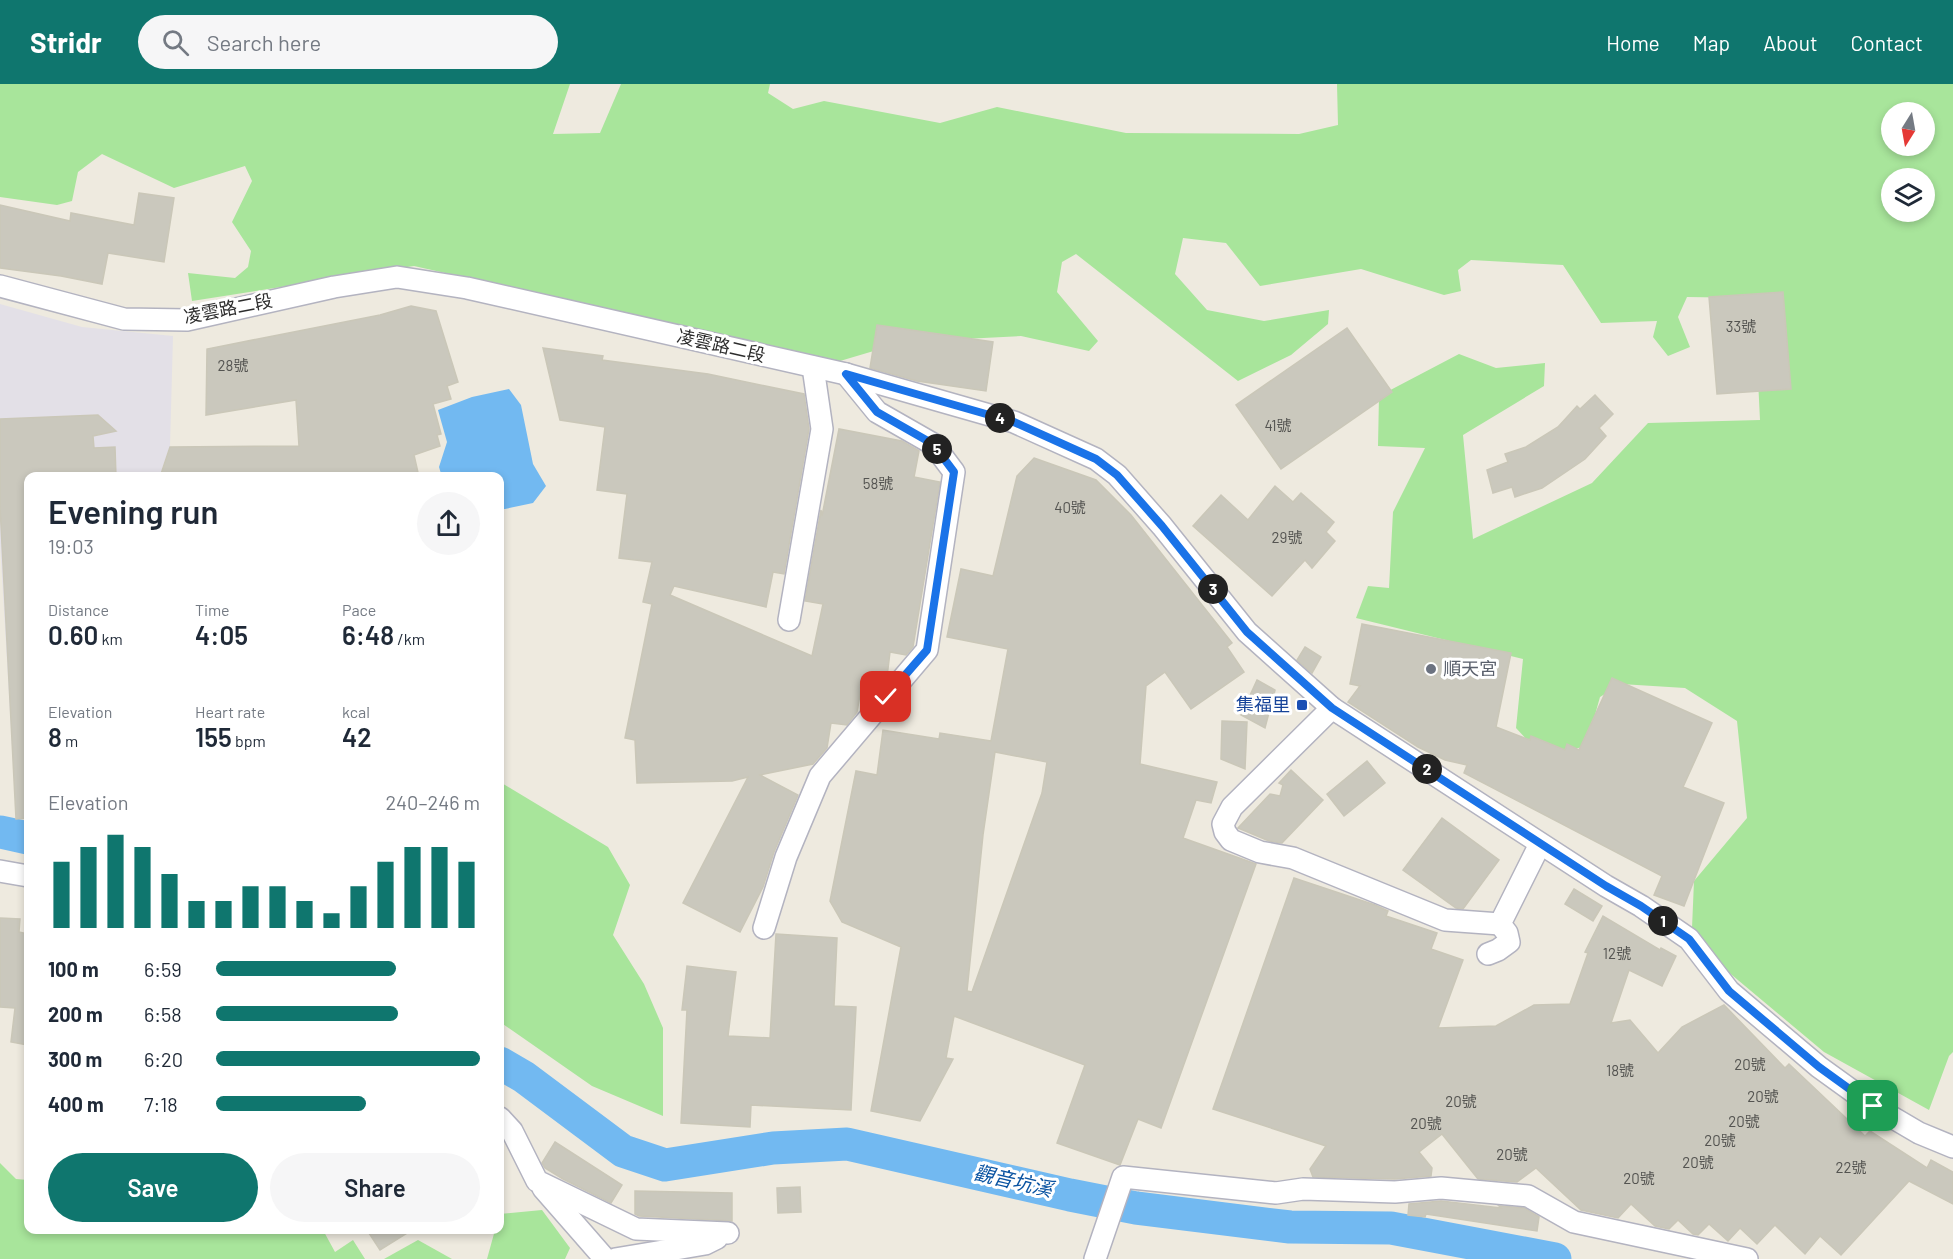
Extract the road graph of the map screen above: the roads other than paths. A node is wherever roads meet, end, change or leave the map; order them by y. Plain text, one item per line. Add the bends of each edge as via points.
1 (0, 286) edge
2 (813, 367) junction
3 (846, 374) junction
4 (789, 620) dead end
5 (1332, 708) junction
6 (1540, 844) junction
7 (0, 871) edge
8 (24, 875) edge
9 (1500, 924) junction
10 (764, 928) dead end
11 (1488, 954) dead end
12 (504, 1122) edge
13 (1953, 1147) edge
14 (537, 1181) junction
15 (606, 1259) edge
16 (615, 1259) edge
17 (1095, 1259) edge
18 (1748, 1259) edge

1 - 2 street, 凌雲路二段 via 124,319 187,320 397,277 468,288
2 - 3 street, 凌雲路二段
2 - 4 street via 822,429
3 - 5 street, 凌雲路二段 via 1014,422 1096,459 1125,483 1247,632
3 - 10 street via 877,412 933,444 954,472 927,650 820,776 786,857
5 - 6 street, 凌雲路二段
5 - 9 street via 1232,807 1223,824 1231,840 1260,852 1293,858 1444,920
6 - 9 street
6 - 13 street, 凌雲路二段 via 1689,939 1729,991 1819,1067 1873,1106 1919,1133
7 - 8 street
9 - 11 street via 1509,942
12 - 14 street
14 - 15 street
14 - 16 street via 636,1228 728,1233 705,1244
17 - 18 street via 1123,1177 1276,1193 1303,1189 1395,1192 1442,1188 1528,1196 1574,1222

